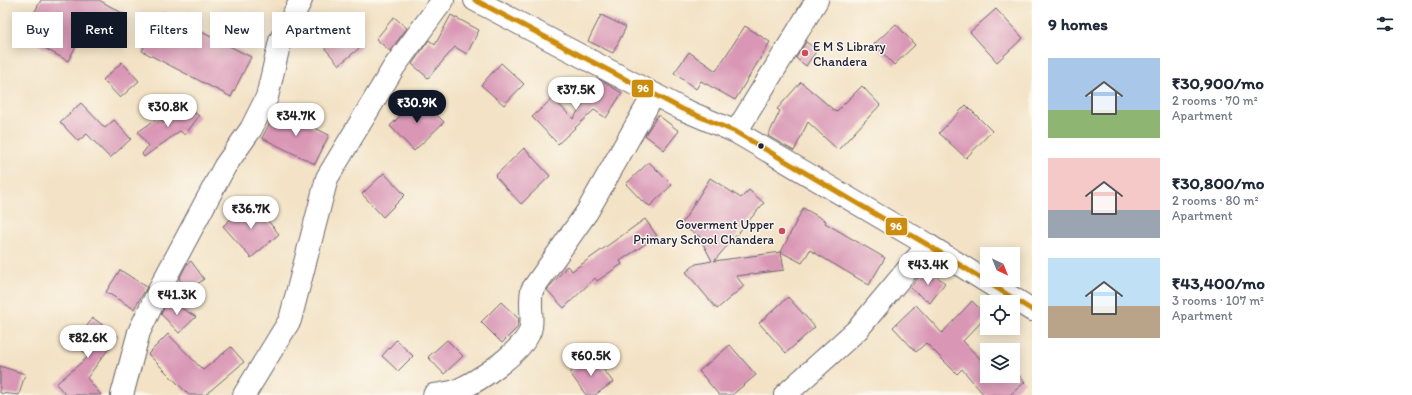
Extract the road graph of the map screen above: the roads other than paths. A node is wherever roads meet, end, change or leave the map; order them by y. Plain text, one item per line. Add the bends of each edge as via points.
1 (301, 0) edge
2 (443, 0) edge
3 (476, 0) edge
4 (817, 0) edge
5 (654, 94) junction
6 (736, 132) junction
7 (928, 245) junction
8 (1032, 310) edge
9 (450, 394) edge
10 (122, 395) edge
11 (244, 395) edge
12 (785, 395) edge

1 - 10 street via 280,41 267,96 251,129 225,166 139,332
2 - 11 street via 394,67 327,178 290,320
3 - 5 street
4 - 6 street
5 - 6 street
5 - 9 street via 587,212 532,290 531,327 523,343 476,382
6 - 7 street
7 - 8 street
7 - 12 street via 858,329

